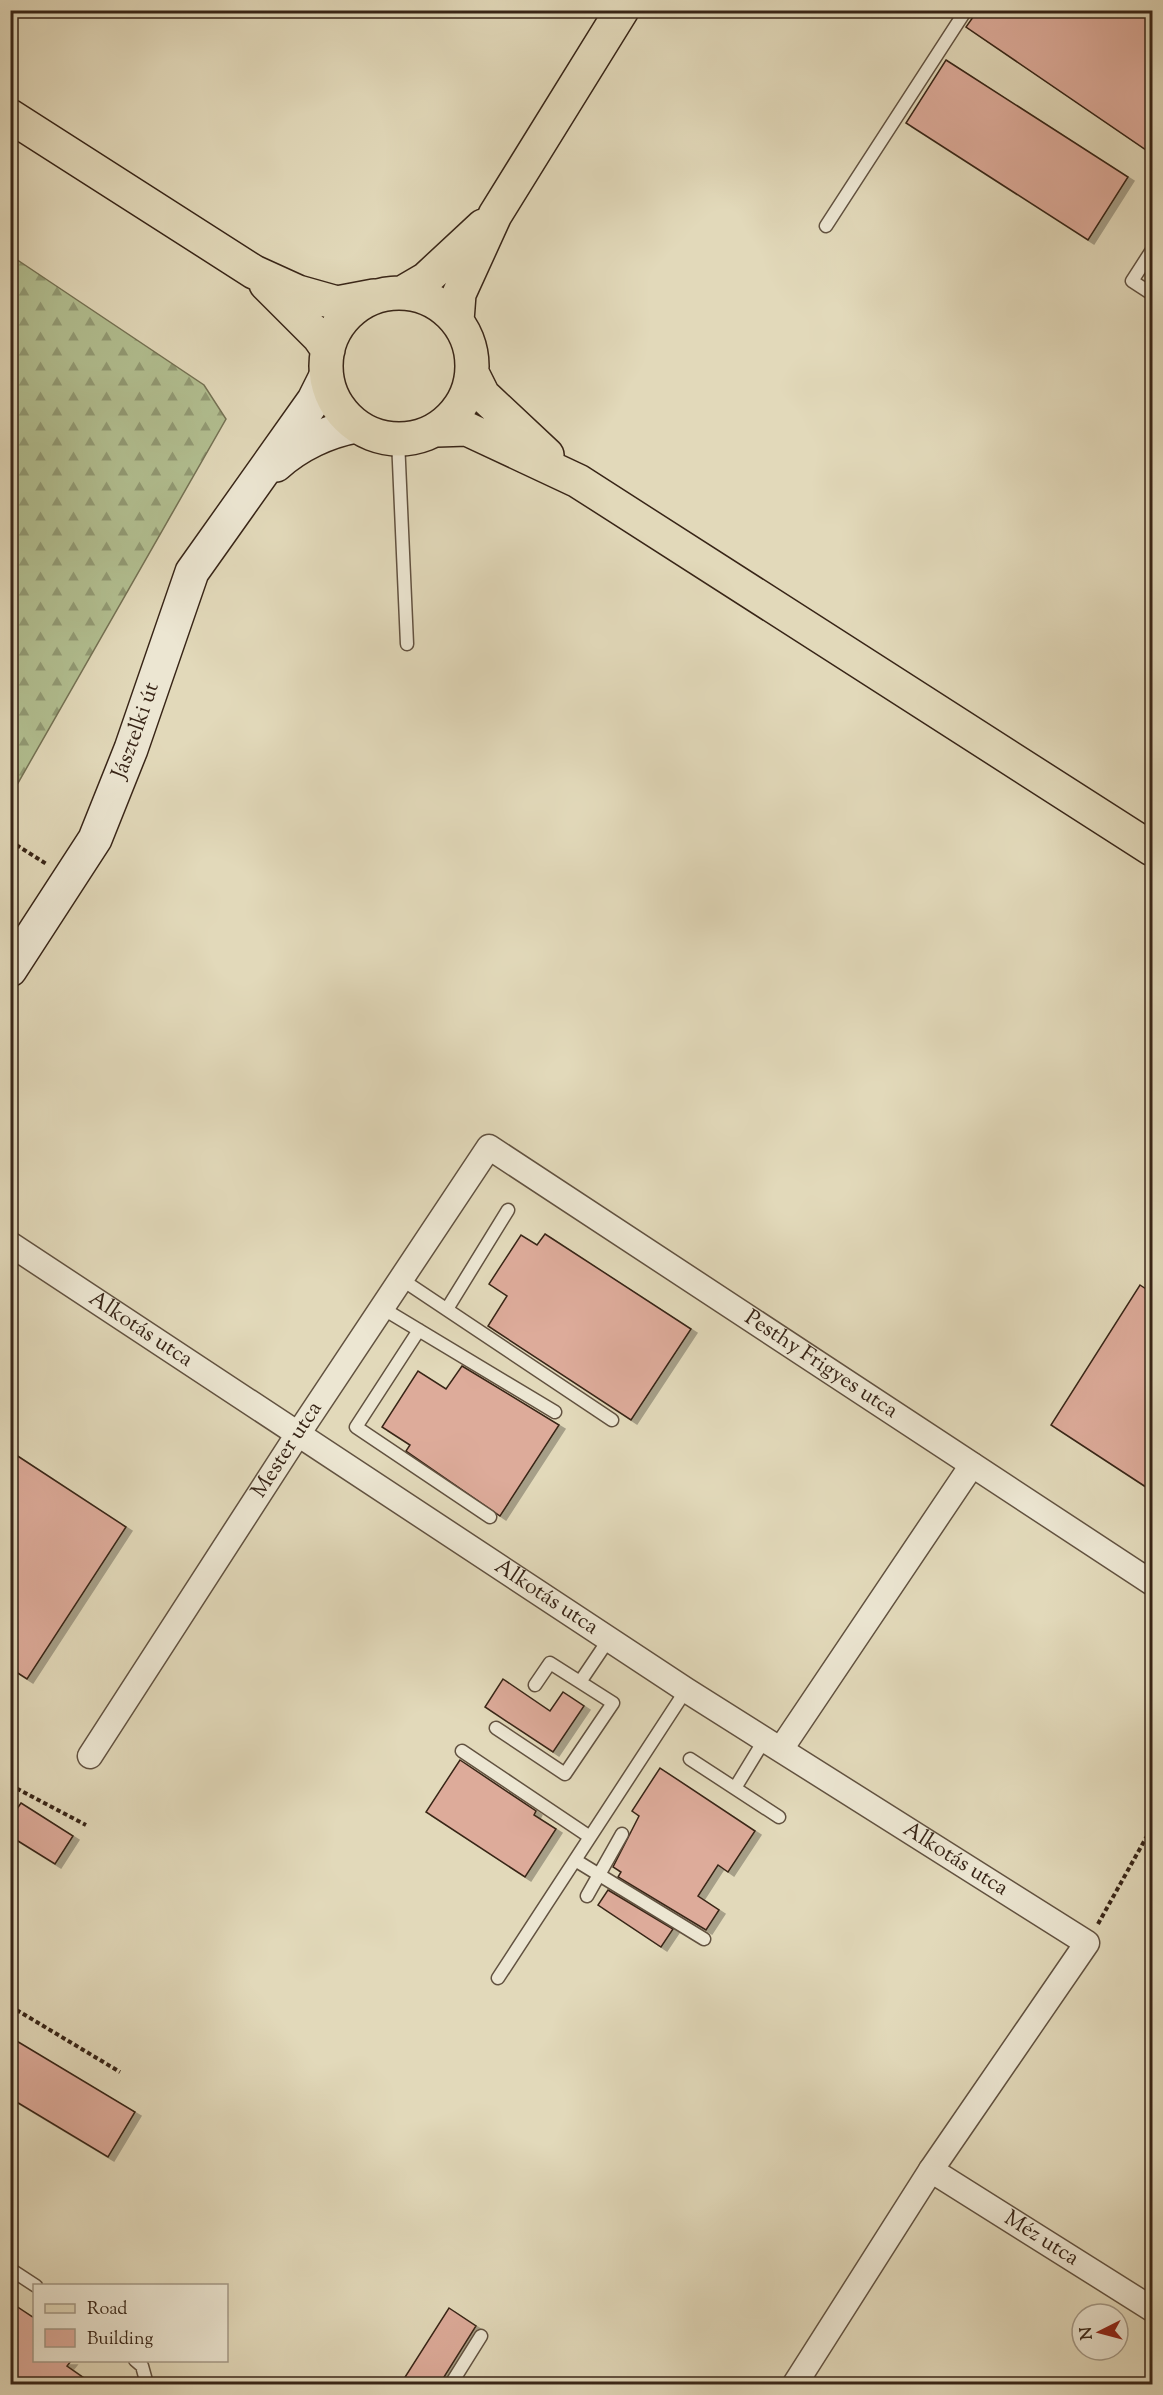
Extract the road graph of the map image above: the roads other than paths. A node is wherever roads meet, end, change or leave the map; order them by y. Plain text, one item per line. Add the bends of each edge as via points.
1 (622, 10) edge
2 (966, 10) edge
3 (10, 116) edge
4 (495, 215) junction
5 (826, 226) dead end
6 (1152, 250) edge
7 (254, 272) junction
8 (390, 294) junction
9 (1152, 294) edge
10 (457, 321) junction
11 (327, 363) junction
12 (472, 373) junction
13 (356, 426) junction
14 (437, 430) junction
15 (398, 440) junction
16 (578, 481) junction
17 (250, 488) junction
18 (407, 644) dead end
19 (1152, 849) edge
20 (10, 970) edge
21 (489, 1147) joint
22 (508, 1210) dead end
23 (10, 1244) edge
24 (401, 1279) junction
25 (382, 1308) junction
26 (447, 1310) junction
27 (419, 1330) junction
28 (555, 1412) dead end
29 (612, 1420) dead end
30 (298, 1434) junction
31 (972, 1465) junction
32 (489, 1517) dead end
33 (1152, 1582) edge
34 (609, 1639) junction
35 (580, 1682) junction
36 (535, 1685) dead end
37 (686, 1690) junction
38 (496, 1728) dead end
39 (773, 1744) junction
40 (462, 1751) dead end
41 (90, 1756) dead end
42 (690, 1759) dead end
43 (735, 1788) junction
44 (779, 1816) dead end
45 (622, 1834) dead end
46 (590, 1837) junction
47 (575, 1860) junction
48 (598, 1874) junction
49 (587, 1896) dead end
50 (704, 1939) dead end
51 (498, 1978) dead end
52 (931, 2170) junction
53 (10, 2269) edge
54 (33, 2284) edge
55 (1152, 2309) edge
56 (481, 2336) dead end
57 (136, 2362) edge
58 (147, 2385) edge
59 (451, 2385) edge
60 (795, 2385) edge

1 - 4 main road
2 - 5 lane
3 - 7 main road
4 - 8 main road via 426,279
4 - 10 main road via 459,294
6 - 9 lane via 1132,281
7 - 8 main road via 298,292 337,303
7 - 11 main road via 319,337
8 - 10 main road via 422,297 442,306
8 - 11 main road via 361,304 346,316 334,332
10 - 12 main road via 467,337
11 - 13 main road via 332,396
11 - 17 street, Jásztelki út via 314,400
12 - 14 main road via 467,395 454,415
12 - 16 main road via 483,395
13 - 15 main road via 376,436
13 - 17 street, Jásztelki út via 338,429 289,453
14 - 15 main road via 418,438
14 - 16 main road via 467,429
15 - 18 lane
16 - 19 main road
17 - 20 street, Jásztelki út via 192,572 131,749 95,838
21 - 24 street, Mester utca
21 - 31 street, Pesthy Frigyes utca
22 - 26 lane
23 - 30 street, Alkotás utca
24 - 25 street, Mester utca
24 - 26 lane
25 - 27 lane
25 - 30 street, Mester utca
26 - 29 lane
27 - 28 lane
27 - 32 lane via 356,1427
30 - 34 street, Alkotás utca
30 - 41 street, Mester utca
31 - 33 street, Pesthy Frigyes utca
31 - 39 street
34 - 35 lane
34 - 37 street, Alkotás utca
35 - 36 lane via 550,1663
35 - 38 lane via 613,1702 565,1774
37 - 39 street, Alkotás utca
37 - 46 lane
39 - 43 lane
39 - 52 street, Alkotás utca via 1087,1943
40 - 46 lane
42 - 43 lane
43 - 44 lane
45 - 48 lane
46 - 47 lane
47 - 48 lane
47 - 51 lane
48 - 49 lane
48 - 50 lane
52 - 55 street, Méz utca
52 - 60 street
53 - 54 lane
56 - 59 lane
57 - 58 lane via 142,2366

